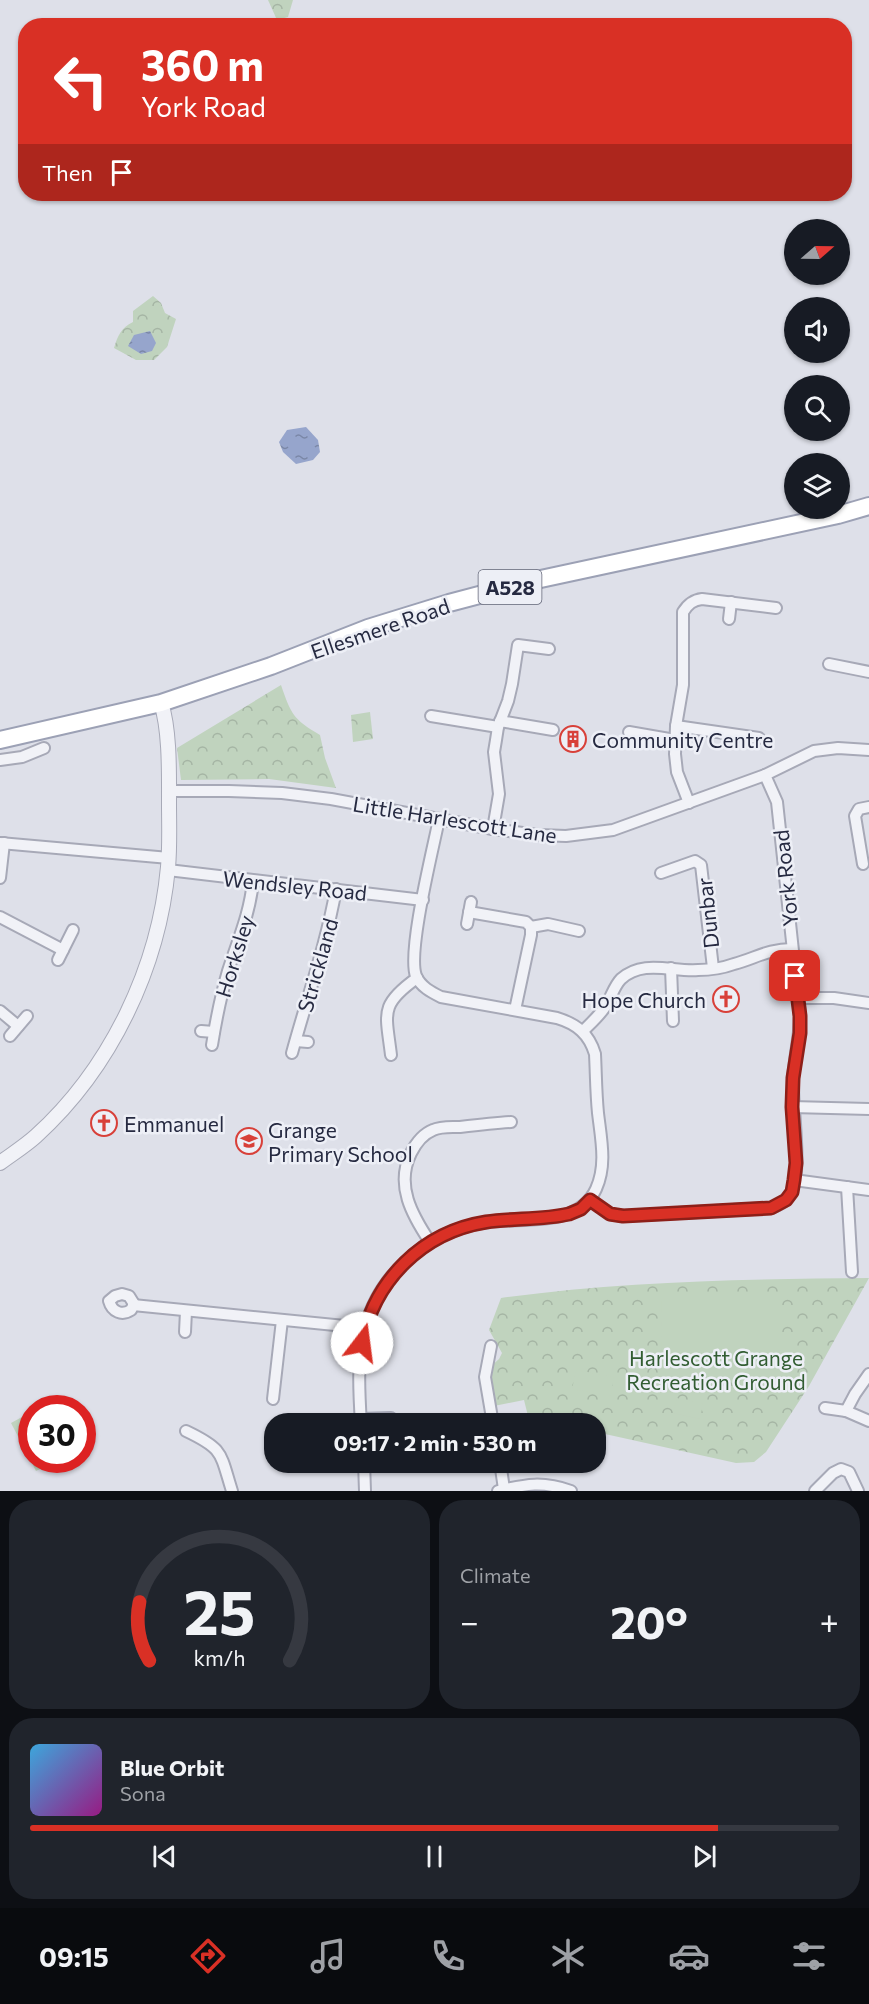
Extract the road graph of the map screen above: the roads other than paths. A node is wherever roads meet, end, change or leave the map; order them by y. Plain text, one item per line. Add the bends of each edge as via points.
1 (869, 506) edge
2 (731, 602) junction
3 (776, 608) dead end
4 (729, 619) dead end
5 (549, 649) dead end
6 (829, 664) dead end
7 (869, 672) edge
8 (161, 703) junction
9 (431, 716) dead end
10 (499, 724) junction
11 (676, 726) junction
12 (553, 730) dead end
13 (629, 732) dead end
14 (759, 738) dead end
15 (0, 740) edge
16 (675, 740) junction
17 (45, 748) dead end
18 (869, 750) edge
19 (0, 760) edge
20 (765, 775) junction
21 (169, 791) junction
22 (689, 803) junction
23 (869, 807) edge
24 (439, 819) junction
25 (493, 829) junction
26 (2, 843) edge
27 (864, 859) edge
28 (169, 864) junction
29 (661, 873) dead end
30 (0, 878) edge
31 (253, 881) junction
32 (336, 889) junction
33 (423, 900) junction
34 (0, 917) edge
35 (467, 924) dead end
36 (531, 927) junction
37 (74, 930) dead end
38 (579, 931) dead end
39 (792, 949) junction
40 (63, 950) junction
41 (58, 960) dead end
42 (671, 968) junction
43 (713, 968) junction
44 (417, 978) junction
45 (798, 998) junction
46 (869, 1003) edge
47 (515, 1010) junction
48 (0, 1011) edge
49 (27, 1016) dead end
50 (673, 1021) dead end
51 (18, 1026) junction
52 (201, 1030) dead end
53 (583, 1031) junction
54 (214, 1032) junction
55 (10, 1036) dead end
56 (296, 1041) junction
57 (308, 1042) dead end
58 (212, 1045) dead end
59 (292, 1053) dead end
60 (391, 1054) dead end
61 (792, 1107) junction
62 (869, 1108) edge
63 (511, 1122) dead end
64 (0, 1163) edge
65 (794, 1180) junction
66 (847, 1187) junction
67 (869, 1190) edge
68 (590, 1200) junction
69 (430, 1242) junction
70 (852, 1272) dead end
71 (133, 1305) dead end
72 (186, 1311) junction
73 (282, 1320) junction
74 (365, 1328) junction
75 (185, 1332) dead end
76 (493, 1354) dead end
77 (869, 1374) edge
78 (273, 1399) dead end
79 (825, 1408) dead end
80 (846, 1412) junction
81 (361, 1413) edge
82 (491, 1413) edge
83 (869, 1421) edge
84 (186, 1431) dead end
85 (364, 1473) edge
86 (500, 1473) edge
87 (501, 1490) edge
88 (232, 1491) edge
89 (365, 1491) edge
90 (571, 1491) edge
91 (815, 1491) edge
92 (858, 1491) edge

1 - 8 main road, Ellesmere Road / A528 via 449,603
2 - 3 street
2 - 4 street
2 - 11 street via 694,600 683,612 683,685
5 - 10 street via 518,645 510,693
6 - 7 street
8 - 15 main road, Ellesmere Road / A528
8 - 21 street
9 - 10 street
10 - 12 street
10 - 25 street via 494,752 499,794
11 - 14 street
11 - 16 street
13 - 16 street
16 - 22 street via 677,772
17 - 19 street via 36,758
18 - 20 street, Little Harlescott Lane via 814,751
20 - 22 street, Little Harlescott Lane
20 - 39 street, York Road via 777,802
21 - 24 street, Little Harlescott Lane via 282,793
21 - 28 street
22 - 25 street, Little Harlescott Lane via 588,835 538,835
23 - 27 street via 859,809 855,816
24 - 25 street, Little Harlescott Lane
24 - 33 street
26 - 28 street, Wendsley Road
26 - 30 street
28 - 31 street, Wendsley Road
28 - 64 street via 153,951 114,1036 71,1100 35,1137
29 - 43 street, Dunbar via 695,861 701,865
31 - 32 street, Wendsley Road
31 - 54 street, Horksley via 251,903 228,970
32 - 33 street, Wendsley Road
32 - 56 street, Strickland via 329,930
33 - 44 street via 414,953
34 - 40 street
35 - 36 street via 470,907 526,922
36 - 38 street via 548,924
36 - 47 street
37 - 40 street
39 - 43 street via 777,949
39 - 45 street, York Road
40 - 41 street
42 - 43 street
42 - 50 street
42 - 53 street via 635,970 620,979 606,1006
44 - 47 street via 441,997
44 - 60 street via 388,1006
45 - 46 street
45 - 61 street, York Road via 800,1033
47 - 53 street via 570,1022
48 - 51 street
49 - 51 street
51 - 55 street
52 - 54 street
53 - 68 street via 595,1054 602,1148 600,1178
54 - 58 street, Horksley
56 - 57 street, Strickland
56 - 59 street, Strickland
61 - 62 street
61 - 65 street, York Road
63 - 69 street via 433,1129 422,1136 407,1162 405,1182 407,1201
65 - 66 street
65 - 68 street via 786,1200 771,1208 623,1216 610,1214
66 - 67 street
66 - 70 street
68 - 69 street via 569,1214 481,1223
69 - 74 street via 390,1279
71 - 72 street
72 - 73 street
72 - 75 street
73 - 74 street
73 - 78 street
74 - 81 street via 359,1371
76 - 82 street via 485,1377
77 - 80 street
79 - 80 street
80 - 83 street
84 - 88 street via 216,1447
85 - 89 street
86 - 87 street
87 - 90 street via 536,1483
91 - 92 street via 841,1469 849,1472

